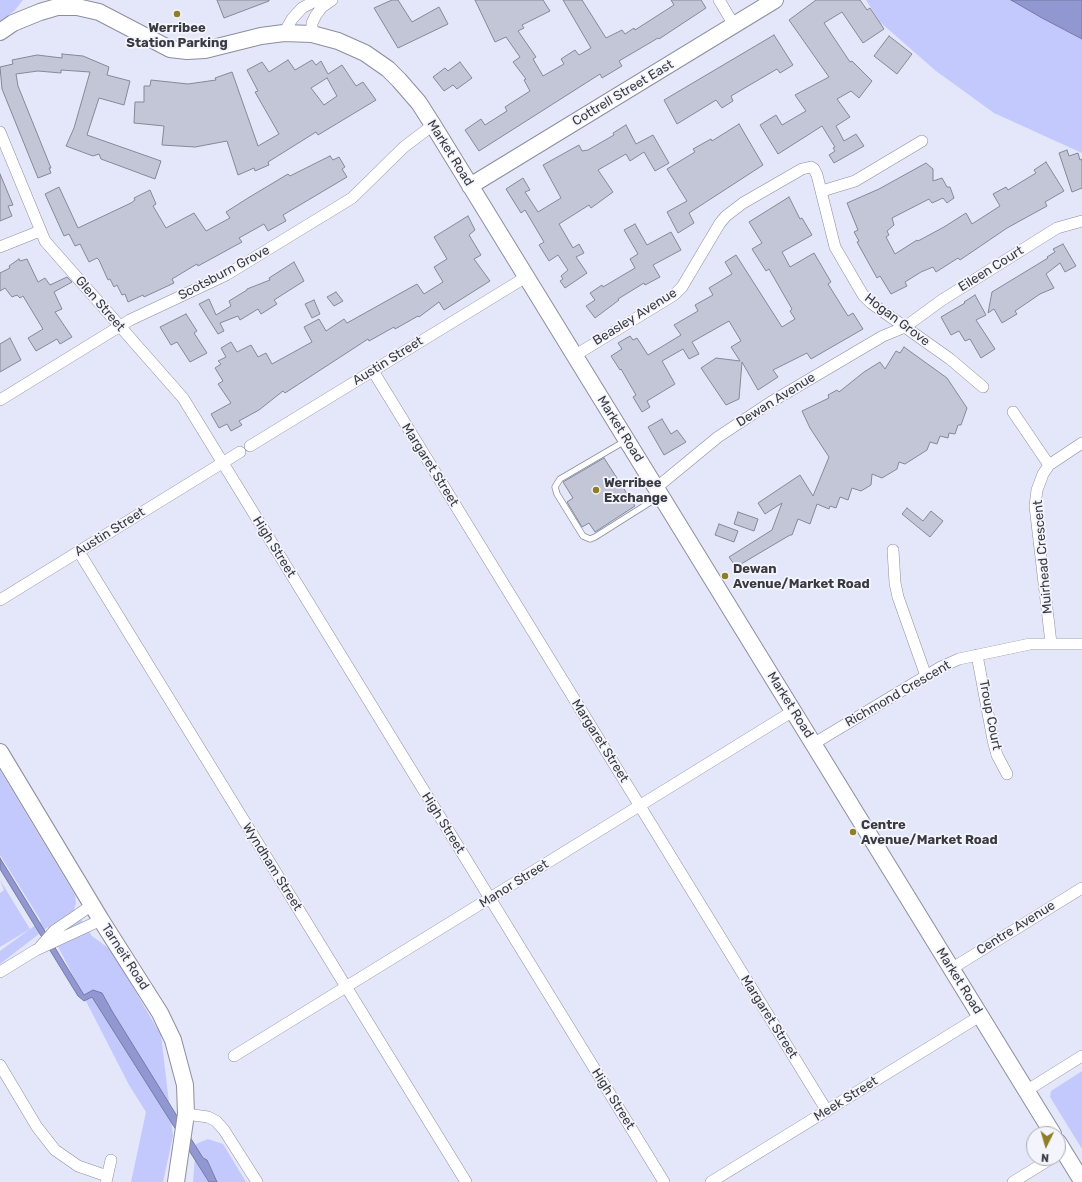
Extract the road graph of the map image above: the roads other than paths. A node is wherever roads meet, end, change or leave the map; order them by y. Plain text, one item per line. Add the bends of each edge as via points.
1 (332, 0) edge
2 (719, 0) edge
3 (775, 0) edge
4 (312, 1) edge
5 (734, 25) junction
6 (0, 32) edge
7 (284, 33) junction
8 (312, 34) junction
9 (433, 125) junction
10 (0, 132) edge
11 (922, 141) dead end
12 (813, 168) joint
13 (470, 186) junction
14 (822, 191) junction
15 (1082, 221) edge
16 (40, 231) junction
17 (0, 247) edge
18 (526, 277) junction
19 (120, 326) junction
20 (905, 327) junction
21 (574, 356) junction
22 (373, 371) junction
23 (983, 387) dead end
24 (0, 400) edge
25 (1014, 412) dead end
26 (627, 440) junction
27 (1082, 443) edge
28 (250, 446) dead end
29 (240, 452) dead end
30 (222, 463) junction
31 (1049, 465) junction
32 (658, 492) junction
33 (893, 550) dead end
34 (78, 552) junction
35 (0, 600) edge
36 (1051, 643) junction
37 (1082, 644) edge
38 (977, 655) junction
39 (926, 676) junction
40 (793, 711) junction
41 (813, 744) junction
42 (0, 752) edge
43 (1008, 774) dead end
44 (640, 806) junction
45 (1082, 888) edge
46 (490, 898) junction
47 (92, 905) junction
48 (101, 920) junction
49 (36, 950) junction
50 (951, 969) junction
51 (0, 972) edge
52 (346, 987) junction
53 (980, 1016) junction
54 (234, 1056) dead end
55 (1082, 1056) edge
56 (0, 1064) edge
57 (1026, 1091) junction
58 (827, 1110) junction
59 (186, 1114) junction
60 (1048, 1126) edge
61 (111, 1160) dead end
62 (1066, 1161) edge
63 (1036, 1166) edge
64 (107, 1179) edge
65 (1082, 1181) edge
66 (176, 1182) edge
67 (257, 1182) edge
68 (466, 1182) edge
69 (664, 1182) edge
70 (711, 1182) edge
71 (1013, 1182) edge

1 - 8 street via 316,15 312,23
2 - 5 street
3 - 5 street, Cottrell Street East
4 - 7 street via 292,19
5 - 13 street, Cottrell Street East
6 - 7 street, Market Road via 13,23 40,12 57,7 77,7 99,12 170,50 205,50
7 - 8 street, Market Road
8 - 9 street, Market Road via 338,41 388,69 411,93
9 - 13 street, Market Road
9 - 19 street, Scotsburn Grove via 404,147 352,198 226,275
10 - 16 street, Glen Street
11 - 14 street via 855,181
12 - 14 street, Hogan Grove via 818,174
12 - 21 street, Beasley Avenue via 802,169 732,210 720,223 679,291
13 - 18 street, Market Road
14 - 20 street, Hogan Grove via 835,247 859,289 871,303
15 - 20 street, Eileen Court via 1057,228 942,300
16 - 17 street
16 - 19 street, Glen Street via 45,241
18 - 21 street, Market Road
18 - 22 street, Austin Street
19 - 24 street, Scotsburn Grove
19 - 30 street, Glen Street via 178,390
20 - 23 street, Hogan Grove via 950,359
20 - 32 street, Dewan Avenue via 883,336 771,402 718,437
21 - 26 street, Market Road
22 - 28 street, Austin Street
22 - 44 street, Margaret Street
25 - 31 street
26 - 32 street, Market Road
26 - 32 lane via 560,479 555,487 557,494 583,536 590,539
27 - 31 street, Muirhead Crescent
29 - 30 street, Austin Street
30 - 34 street, Austin Street
30 - 46 street, High Street
31 - 36 street, Muirhead Crescent via 1037,490 1035,506
32 - 40 street, Market Road
33 - 39 street via 898,597
34 - 35 street, Austin Street
34 - 52 street, Wyndham Street
36 - 37 street, Richmond Crescent
36 - 38 street, Richmond Crescent via 1012,646
38 - 39 street, Richmond Crescent via 959,659
38 - 43 street, Troup Court via 993,740 997,755
39 - 41 street, Richmond Crescent
40 - 41 street, Market Road
40 - 44 street, Manor Street
41 - 50 street, Market Road
42 - 47 street, Tarneit Road
44 - 46 street, Manor Street
44 - 58 street, Margaret Street
45 - 50 street, Centre Avenue
46 - 52 street, Manor Street
46 - 69 street, High Street
47 - 48 street, Tarneit Road
47 - 49 street via 54,931
48 - 49 street
48 - 59 street, Tarneit Road via 160,1013 170,1034 185,1085
49 - 51 street
50 - 53 street, Market Road
52 - 54 street, Manor Street
52 - 68 street, Wyndham Street
53 - 57 street, Market Road
53 - 58 street, Meek Street
55 - 57 street
56 - 64 street via 37,1127 55,1150 78,1166
57 - 60 street, Market Road
58 - 70 street, Meek Street
59 - 66 street, Tarneit Road
59 - 67 street via 208,1117 216,1121
61 - 64 street
62 - 65 street
63 - 71 street

